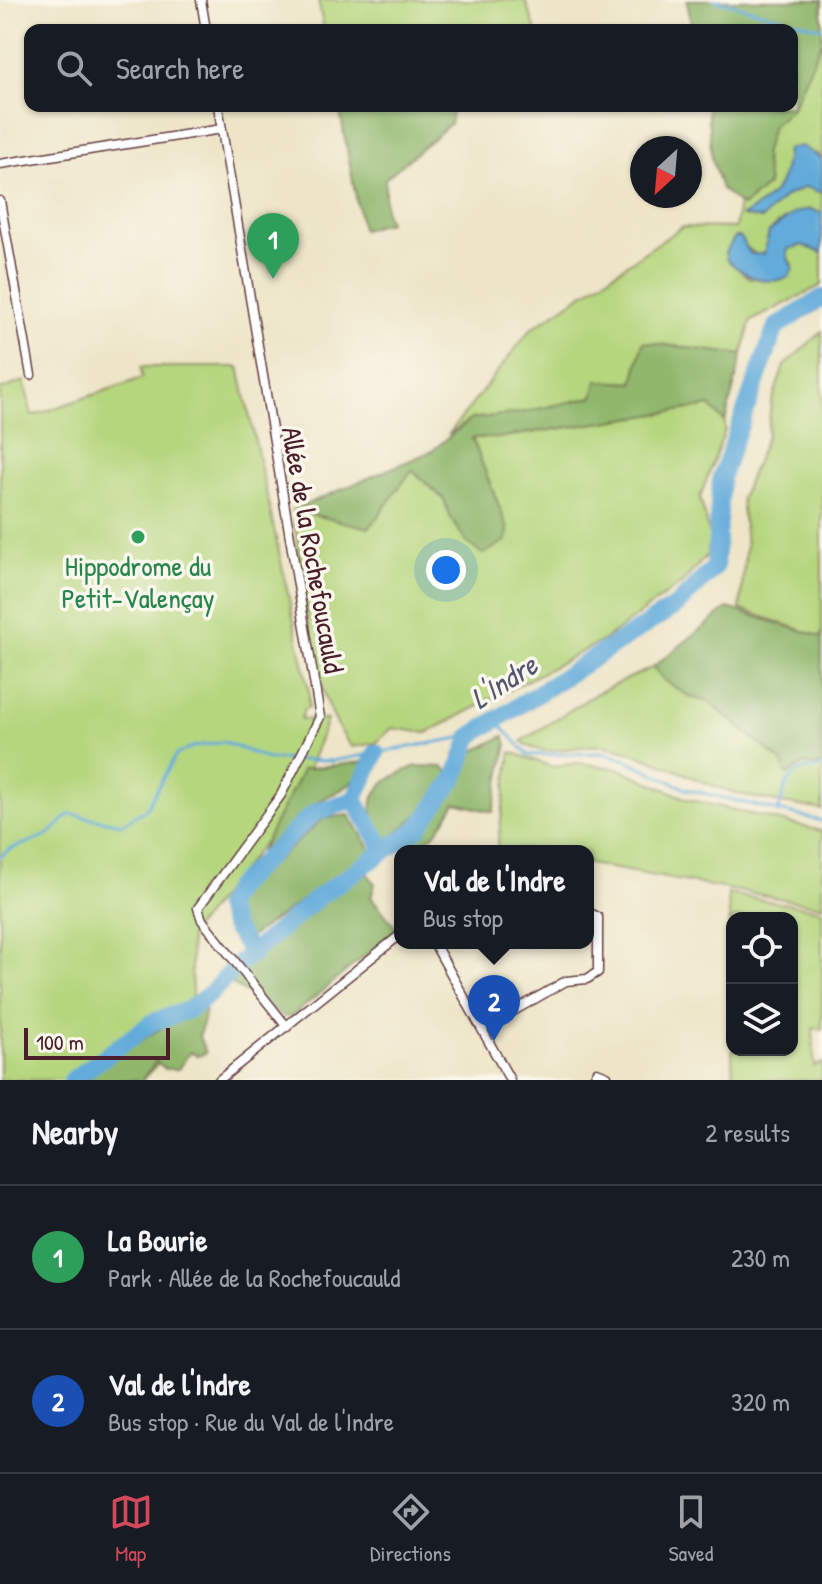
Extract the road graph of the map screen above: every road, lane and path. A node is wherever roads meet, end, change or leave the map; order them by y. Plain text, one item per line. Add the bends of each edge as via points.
1 (201, 0) edge
2 (205, 24) edge
3 (219, 112) edge
4 (222, 129) junction
5 (0, 164) edge
6 (0, 201) edge
7 (31, 375) dead end
8 (594, 915) edge
9 (394, 940) edge
10 (437, 949) edge
11 (287, 1027) junction
12 (482, 1029) junction
13 (219, 1080) edge
14 (510, 1080) edge
15 (593, 1080) edge
16 (606, 1080) edge

1 - 2 street
3 - 4 street, Allée de la Rochefoucauld
4 - 5 street
4 - 11 street, Allée de la Rochefoucauld via 320,717 281,795 198,908
6 - 7 street
8 - 12 street via 598,972 566,981
9 - 11 street
10 - 12 street
11 - 13 street
12 - 14 street
15 - 16 street via 597,1072

